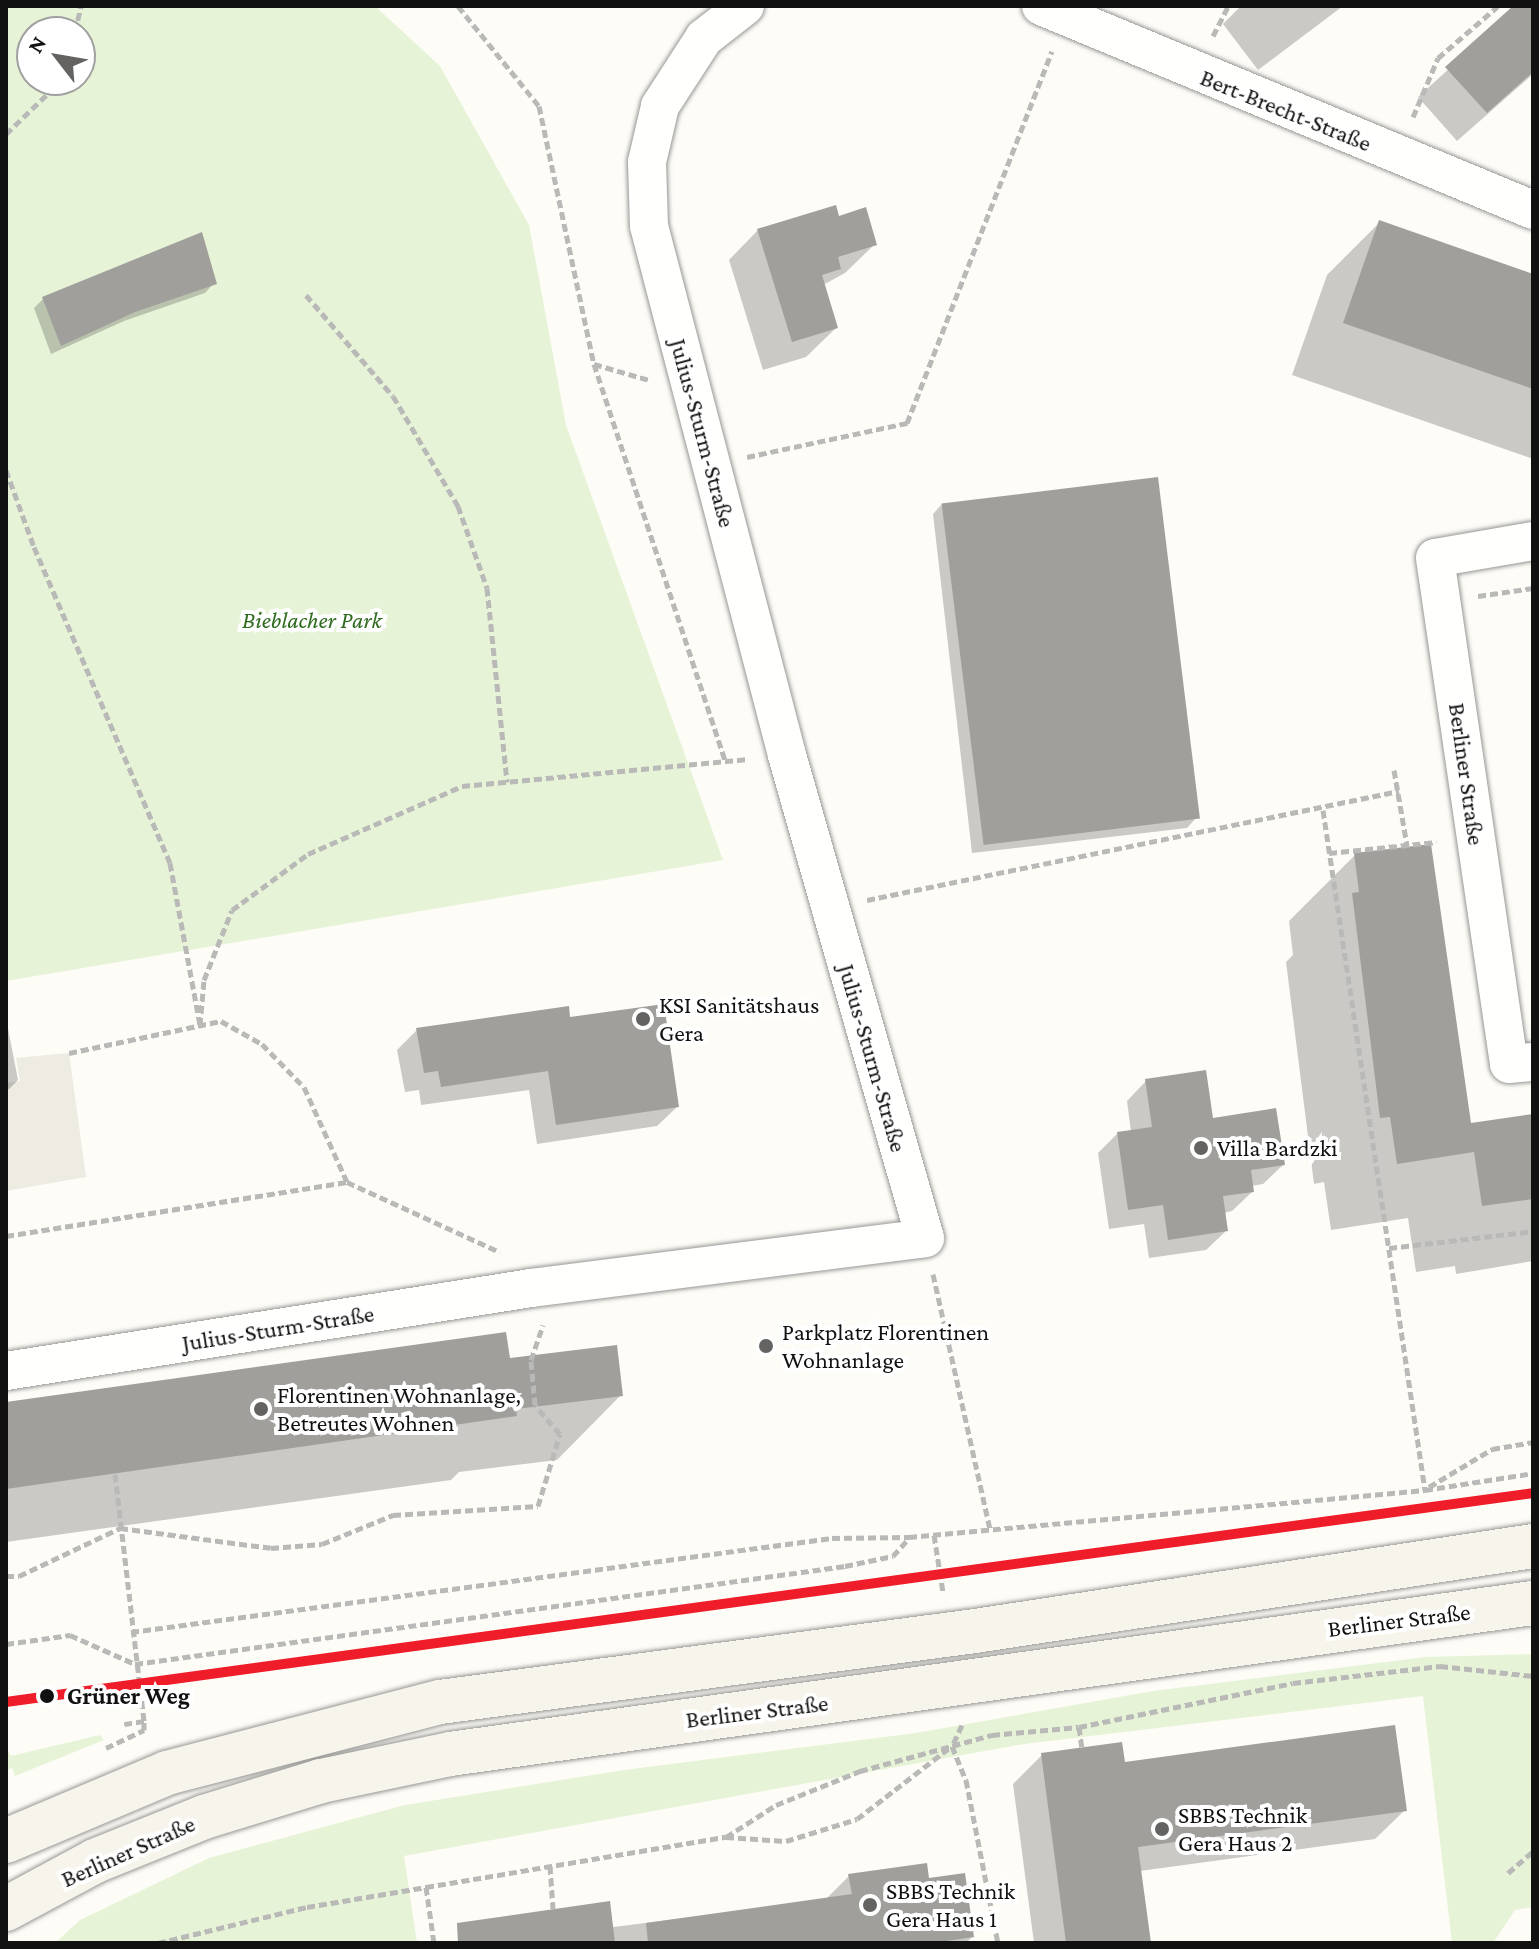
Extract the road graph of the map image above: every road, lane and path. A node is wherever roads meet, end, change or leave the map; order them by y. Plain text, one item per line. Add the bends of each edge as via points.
1 (458, 6) edge
2 (745, 6) edge
3 (1498, 6) edge
4 (1053, 11) edge
5 (45, 96) edge
6 (6, 134) edge
7 (1394, 154) junction
8 (1533, 210) edge
9 (306, 295) dead end
10 (594, 364) junction
11 (692, 393) junction
12 (711, 464) junction
13 (6, 470) edge
14 (1533, 541) edge
15 (1533, 588) edge
16 (1442, 601) junction
17 (787, 755) junction
18 (725, 761) junction
19 (1394, 770) dead end
20 (507, 782) junction
21 (1399, 791) junction
22 (1323, 810) junction
23 (1329, 853) junction
24 (831, 907) junction
25 (200, 1025) junction
26 (69, 1053) dead end
27 (1533, 1062) edge
28 (347, 1182) junction
29 (1533, 1231) edge
30 (6, 1236) edge
31 (925, 1238) junction
32 (1389, 1248) junction
33 (531, 1288) junction
34 (6, 1371) edge
35 (1533, 1442) edge
36 (1533, 1473) edge
37 (115, 1474) dead end
38 (1425, 1490) junction
39 (120, 1528) junction
40 (990, 1530) junction
41 (909, 1537) junction
42 (1533, 1546) edge
43 (6, 1576) edge
44 (1533, 1603) edge
45 (131, 1632) junction
46 (6, 1644) edge
47 (135, 1664) junction
48 (1533, 1676) edge
49 (144, 1721) junction
50 (124, 1724) dead end
51 (1079, 1727) junction
52 (952, 1746) junction
53 (1082, 1748) dead end
54 (91, 1755) dead end
55 (966, 1780) dead end
56 (726, 1837) junction
57 (6, 1841) edge
58 (1533, 1851) edge
59 (550, 1866) junction
60 (1508, 1873) dead end
61 (426, 1887) junction
62 (6, 1909) edge
63 (553, 1909) dead end
64 (158, 1943) edge
65 (434, 1943) edge
66 (998, 1943) edge

1 - 10 path via 539,106
2 - 11 street, Julius-Sturm-Straße via 704,38 660,106 647,162 649,226
3 - 7 path via 1438,58
4 - 7 street, Bert-Brecht-Straße
4 - 12 path via 907,423
5 - 6 path
7 - 8 street, Bert-Brecht-Straße
9 - 20 path via 393,396 458,506 487,588
10 - 11 path
10 - 18 path
11 - 12 street, Julius-Sturm-Straße
12 - 17 street, Julius-Sturm-Straße
13 - 25 path via 170,863
14 - 16 street, Berliner Straße via 1435,558
15 - 16 path
16 - 27 street, Berliner Straße via 1509,1064
17 - 18 path
17 - 24 street, Julius-Sturm-Straße
18 - 20 path
19 - 21 path
20 - 25 path via 462,786 308,854 232,910 204,980
21 - 22 path
21 - 23 path via 1407,845
22 - 23 path
22 - 24 path
23 - 32 path
24 - 31 street, Julius-Sturm-Straße
25 - 26 path
25 - 28 path via 221,1021 262,1044 304,1087
28 - 30 path
28 - 33 path via 495,1246
29 - 32 path
31 - 33 street, Julius-Sturm-Straße
31 - 40 path
32 - 38 path
33 - 34 street, Julius-Sturm-Straße
33 - 39 path via 545,1328 531,1360 535,1405 560,1434 538,1506 393,1515 322,1544 271,1548
35 - 38 path via 1492,1449
36 - 38 path
37 - 39 path
38 - 40 path
39 - 43 path via 19,1576
39 - 45 path
40 - 41 path
41 - 45 path via 832,1538
41 - 47 path via 893,1556 845,1566
42 - 57 main road via 975,1631 440,1702 167,1773
44 - 62 main road, Berliner Straße via 450,1754 321,1781 204,1817 95,1861
45 - 47 path
46 - 47 path via 70,1635
47 - 49 path
48 - 51 path via 1440,1666 1293,1683
49 - 50 path
49 - 54 path via 144,1730
51 - 52 path via 992,1735
51 - 53 path
52 - 56 path via 860,1771 776,1805
52 - 56 path via 857,1819 786,1841
55 - 66 path
56 - 59 path
58 - 60 path
59 - 61 path
59 - 63 path
61 - 64 path via 307,1907
61 - 65 path

